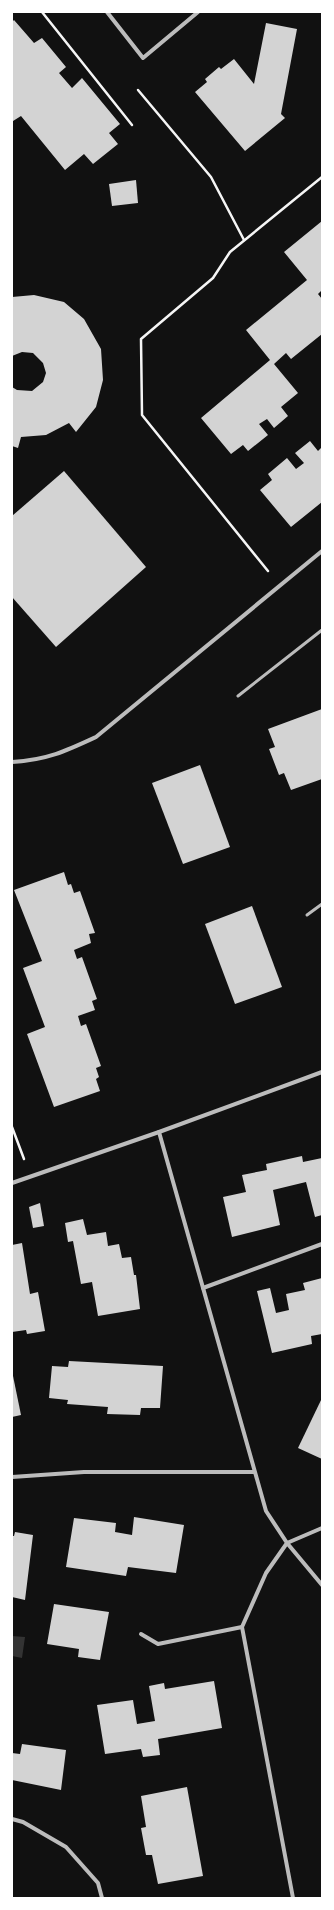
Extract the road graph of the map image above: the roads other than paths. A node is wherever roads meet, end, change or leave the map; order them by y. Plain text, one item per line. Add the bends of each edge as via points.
1 (107, 12) edge
2 (198, 12) edge
3 (322, 551) edge
4 (322, 630) edge
5 (238, 696) dead end
6 (12, 762) edge
7 (322, 904) edge
8 (307, 915) dead end
9 (322, 1072) edge
10 (159, 1132) junction
11 (12, 1183) edge
12 (322, 1244) edge
13 (203, 1288) junction
14 (254, 1472) junction
15 (12, 1478) edge
16 (322, 1528) edge
17 (287, 1543) junction
18 (322, 1585) edge
19 (242, 1627) junction
20 (141, 1634) dead end
21 (12, 1819) edge
22 (102, 1898) edge
23 (293, 1898) edge

1 - 2 street via 143,58
3 - 6 street via 96,737 58,755
4 - 5 lane
7 - 8 lane
9 - 10 street
10 - 11 street
10 - 13 street
12 - 13 street
13 - 14 street
14 - 15 street via 84,1472
14 - 17 street via 266,1511
16 - 17 street
17 - 18 street
17 - 19 street via 266,1574
19 - 20 street via 158,1644
19 - 23 street
21 - 22 street via 23,1822 66,1847 98,1883

